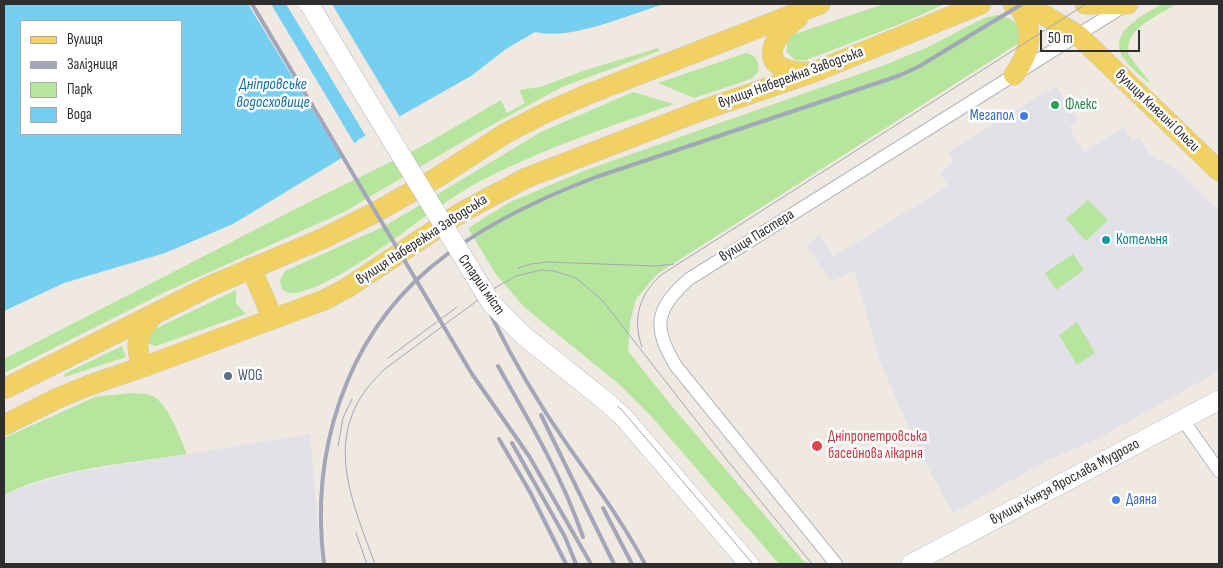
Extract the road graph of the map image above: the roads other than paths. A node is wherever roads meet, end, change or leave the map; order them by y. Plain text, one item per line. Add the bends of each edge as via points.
1 (309, 4) edge
2 (981, 4) edge
3 (1023, 4) edge
4 (1085, 4) edge
5 (1128, 4) edge
6 (818, 5) edge
7 (1078, 35) junction
8 (814, 72) junction
9 (1014, 75) junction
10 (1219, 171) edge
11 (252, 268) junction
12 (155, 313) junction
13 (273, 319) junction
14 (144, 367) junction
15 (4, 389) edge
16 (1219, 400) edge
17 (1183, 420) junction
18 (4, 425) edge
19 (1219, 471) edge
20 (749, 564) edge
21 (836, 564) edge
22 (912, 564) edge

1 - 20 main road, Старий міст, bridge via 491,303 524,336 626,420
2 - 8 main road, вулиця Набережна Заводська
3 - 7 main road, вулиця Княгині Ольги
3 - 9 main road via 1030,39 1028,51
4 - 5 main road
5 - 7 street, вулиця Пастера
6 - 8 main road via 782,30 772,49 781,68 791,72
6 - 11 main road via 545,113 374,213
7 - 9 street, вулиця Пастера
7 - 10 main road, вулиця Княгині Ольги
8 - 13 main road, вулиця Набережна Заводська via 700,111 526,178 462,212 347,288
9 - 21 street, вулиця Пастера via 689,279 672,294 662,310 660,329 665,348 676,366
11 - 12 main road
11 - 13 main road
12 - 14 main road via 137,340 139,359
12 - 15 main road
13 - 14 main road, вулиця Набережна Заводська
14 - 18 main road, вулиця Набережна Заводська via 58,398
16 - 17 main road, вулиця Князя Ярослава Мудрого
17 - 19 street
17 - 22 main road, вулиця Князя Ярослава Мудрого

